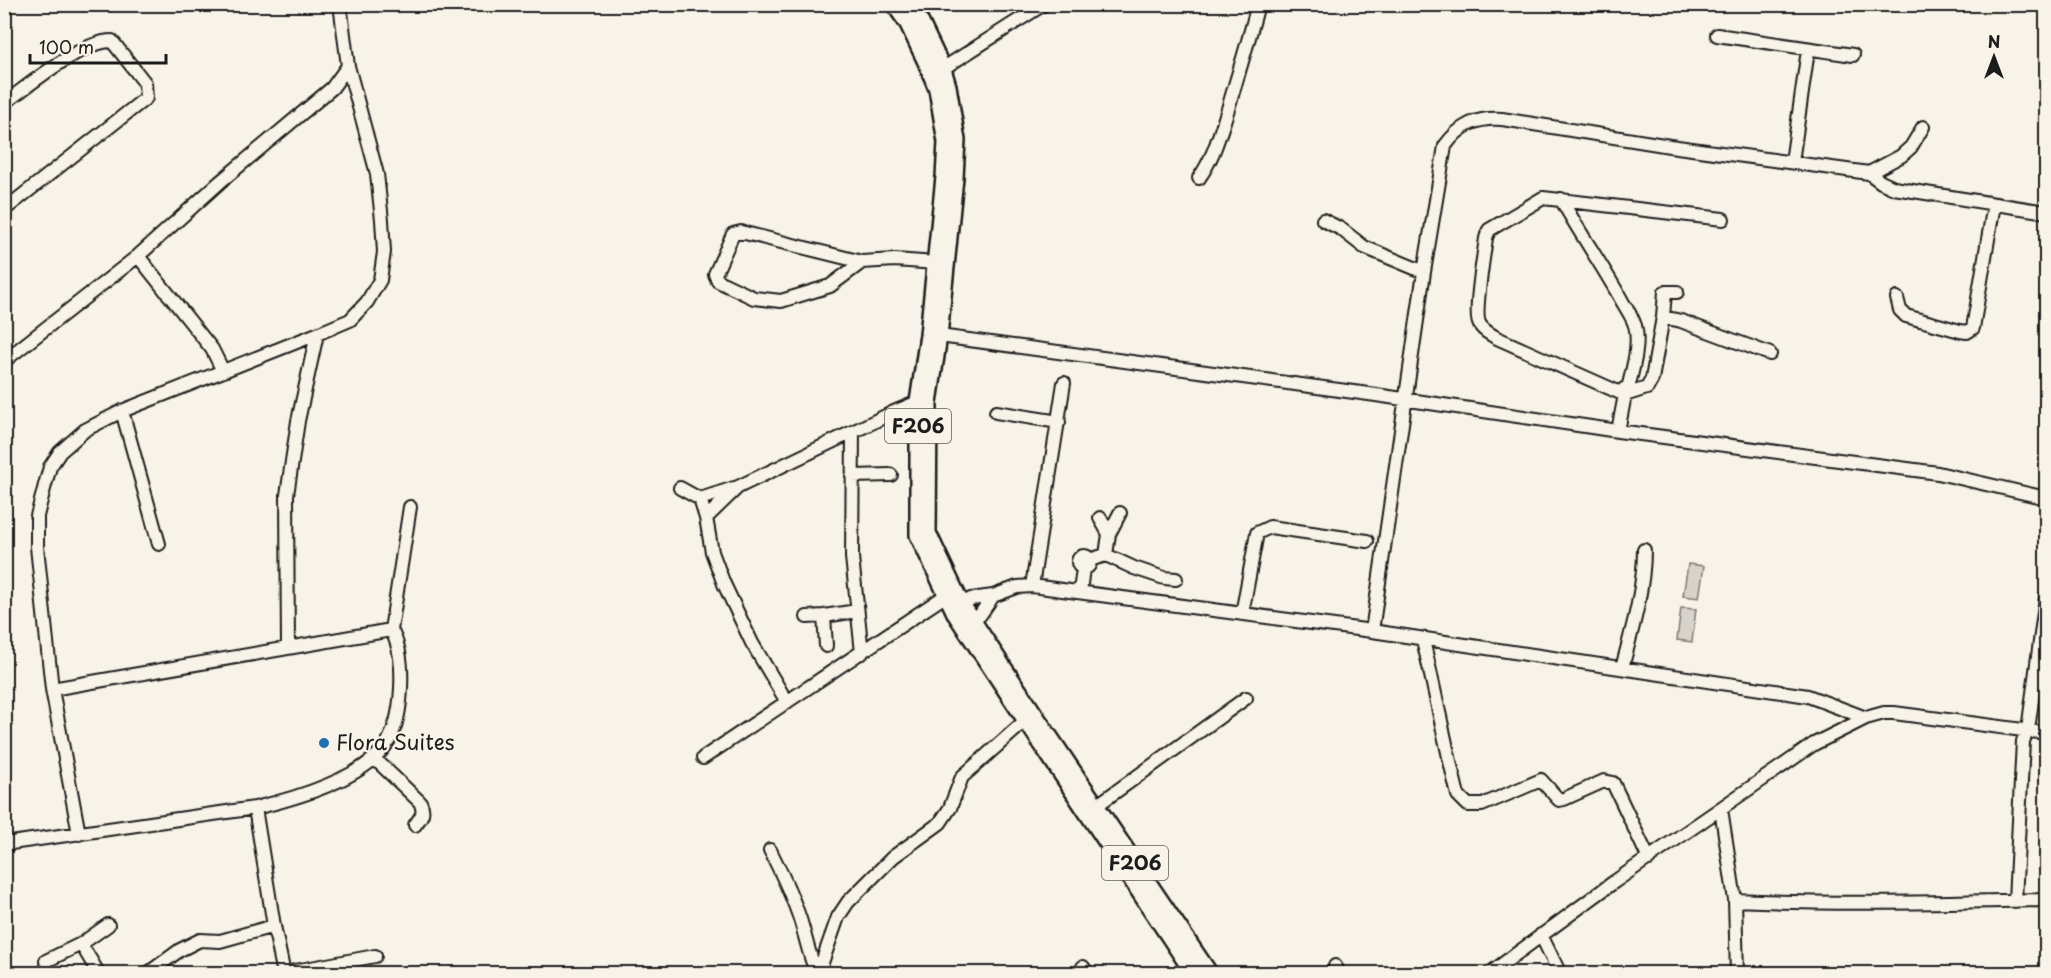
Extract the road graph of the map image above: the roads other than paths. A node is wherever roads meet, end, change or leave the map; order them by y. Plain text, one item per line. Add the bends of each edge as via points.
1 (340, 4) edge
2 (894, 4) edge
3 (910, 4) edge
4 (1044, 4) edge
5 (1257, 4) edge
6 (1717, 35) dead end
7 (1808, 50) junction
8 (1853, 55) dead end
9 (348, 66) junction
10 (937, 73) junction
11 (332, 88) junction
12 (355, 90) junction
13 (4, 103) edge
14 (1923, 127) dead end
15 (1792, 162) junction
16 (1869, 173) junction
17 (1199, 178) dead end
18 (1561, 199) junction
19 (1994, 204) junction
20 (4, 210) edge
21 (2046, 212) edge
22 (1723, 219) dead end
23 (1323, 220) dead end
24 (138, 256) junction
25 (862, 262) junction
26 (936, 263) junction
27 (1424, 272) junction
28 (1677, 292) dead end
29 (1897, 298) dead end
30 (1663, 317) junction
31 (317, 334) junction
32 (934, 335) junction
33 (1770, 354) dead end
34 (4, 361) edge
35 (224, 371) junction
36 (1064, 383) dead end
37 (1625, 393) junction
38 (1405, 400) junction
39 (918, 402) junction
40 (122, 411) junction
41 (996, 412) dead end
42 (1059, 422) junction
43 (1618, 431) junction
44 (853, 432) junction
45 (891, 475) dead end
46 (852, 476) junction
47 (738, 486) junction
48 (680, 488) dead end
49 (2046, 498) edge
50 (700, 499) junction
51 (410, 507) dead end
52 (1120, 513) dead end
53 (706, 518) junction
54 (1100, 518) dead end
55 (1109, 534) junction
56 (1367, 541) dead end
57 (159, 544) dead end
58 (1644, 550) dead end
59 (1106, 555) junction
60 (1176, 579) dead end
61 (1032, 586) junction
62 (1080, 592) junction
63 (993, 596) junction
64 (2046, 597) edge
65 (953, 603) junction
66 (856, 611) junction
67 (1242, 614) junction
68 (824, 616) junction
69 (807, 617) dead end
70 (968, 624) junction
71 (391, 630) junction
72 (1372, 631) junction
73 (1423, 640) junction
74 (826, 646) dead end
75 (288, 647) junction
76 (862, 653) junction
77 (1622, 668) junction
78 (52, 689) junction
79 (1246, 698) dead end
80 (787, 702) junction
81 (1866, 718) junction
82 (1025, 721) junction
83 (2028, 730) junction
84 (2046, 733) edge
85 (703, 758) dead end
86 (375, 759) junction
87 (1096, 806) junction
88 (255, 808) junction
89 (1721, 809) junction
90 (415, 825) dead end
91 (79, 834) junction
92 (4, 844) edge
93 (770, 850) dead end
94 (1649, 858) junction
95 (1735, 900) junction
96 (2046, 900) edge
97 (2015, 901) junction
98 (1168, 922) junction
99 (108, 925) dead end
100 (274, 926) junction
101 (1541, 935) junction
102 (81, 944) junction
103 (375, 956) dead end
104 (46, 961) dead end
105 (284, 973) edge
106 (99, 974) edge
107 (147, 974) edge
108 (817, 974) edge
109 (1185, 974) edge
110 (1194, 974) edge
111 (1210, 974) edge
112 (1222, 974) edge
113 (1489, 974) edge
114 (1560, 974) edge
115 (1737, 974) edge

1 - 9 street
2 - 10 main road, F206
3 - 10 main road, F206 via 920,21
4 - 10 street
5 - 17 street via 1219,139
6 - 7 street
7 - 8 street
7 - 15 street
9 - 11 street
9 - 12 street
10 - 26 main road, F206 via 946,142
10 - 32 main road, F206 via 948,86 957,140
11 - 12 street
11 - 24 street
12 - 31 street via 377,174 384,252 380,280 350,320
13 - 20 street via 79,51 105,41 112,41 147,90 146,98
14 - 16 street via 1901,156
15 - 16 street
15 - 27 street via 1488,118 1456,131 1445,146
16 - 19 street via 1894,188
18 - 22 street
18 - 37 street via 1636,326 1634,361
18 - 37 street via 1543,198 1489,230 1478,322 1497,338
19 - 21 street
19 - 29 street via 1973,328 1960,331 1906,316
23 - 27 street via 1364,247
24 - 34 street
24 - 35 street via 212,349
25 - 25 street via 830,286 781,301 754,298 718,281 715,274 736,232
25 - 26 street
26 - 32 main road, F206
27 - 38 street
28 - 30 street via 1665,292
30 - 33 street
30 - 37 street via 1652,379 1647,388
31 - 35 street
31 - 75 street via 287,495
32 - 38 street
32 - 39 main road, F206
32 - 65 main road, F206 via 928,533
35 - 40 street
36 - 42 street
37 - 43 street
38 - 43 street
38 - 72 street
39 - 44 street
39 - 65 main road, F206 via 918,535
40 - 57 street
40 - 78 street via 85,430 60,452 45,484 37,547
41 - 42 street
42 - 61 street
43 - 49 street via 1938,472
44 - 46 street
44 - 47 street
45 - 46 street
46 - 66 street
47 - 50 street
47 - 53 street
48 - 50 street
50 - 53 street
51 - 71 street
52 - 55 street
53 - 80 street via 712,552 724,584 752,643
54 - 55 street
55 - 59 street
56 - 67 street via 1270,527 1260,530
58 - 77 street via 1644,567
59 - 60 street via 1134,568
59 - 62 street via 1086,564
61 - 62 street
61 - 63 street
62 - 67 street
63 - 65 street
63 - 70 street
64 - 83 street
65 - 70 main road, F206
65 - 76 street
66 - 68 street
66 - 76 street
67 - 72 street
68 - 69 street
68 - 74 street
70 - 82 main road, F206
70 - 87 main road, F206
71 - 75 street
71 - 86 street via 399,656 401,698 392,734
72 - 73 street
73 - 77 street
73 - 94 street via 1462,800 1468,805 1482,805 1541,780 1559,800 1609,781
75 - 78 street
76 - 80 street
77 - 81 street via 1808,696
78 - 91 street
79 - 87 street
80 - 85 street
81 - 83 street via 1894,713
81 - 89 street via 1814,744
82 - 98 main road, F206
82 - 108 street via 962,777 940,823 893,857 848,902 838,917
83 - 84 street
83 - 97 street via 2024,741
86 - 88 street via 327,785
86 - 90 street via 420,802 423,816
87 - 98 main road, F206
88 - 91 street
88 - 100 street
89 - 94 street
89 - 95 street
91 - 92 street
93 - 108 street via 785,880
94 - 101 street
95 - 97 street via 1946,904
95 - 115 street
96 - 97 street
98 - 109 main road via 1164,939
98 - 110 main road, F206
98 - 111 main road, F206
98 - 112 main road via 1190,931
99 - 102 street
100 - 105 street
100 - 107 street via 219,941 200,940
101 - 113 street
101 - 114 street
102 - 104 street
102 - 106 street
103 - 105 street

